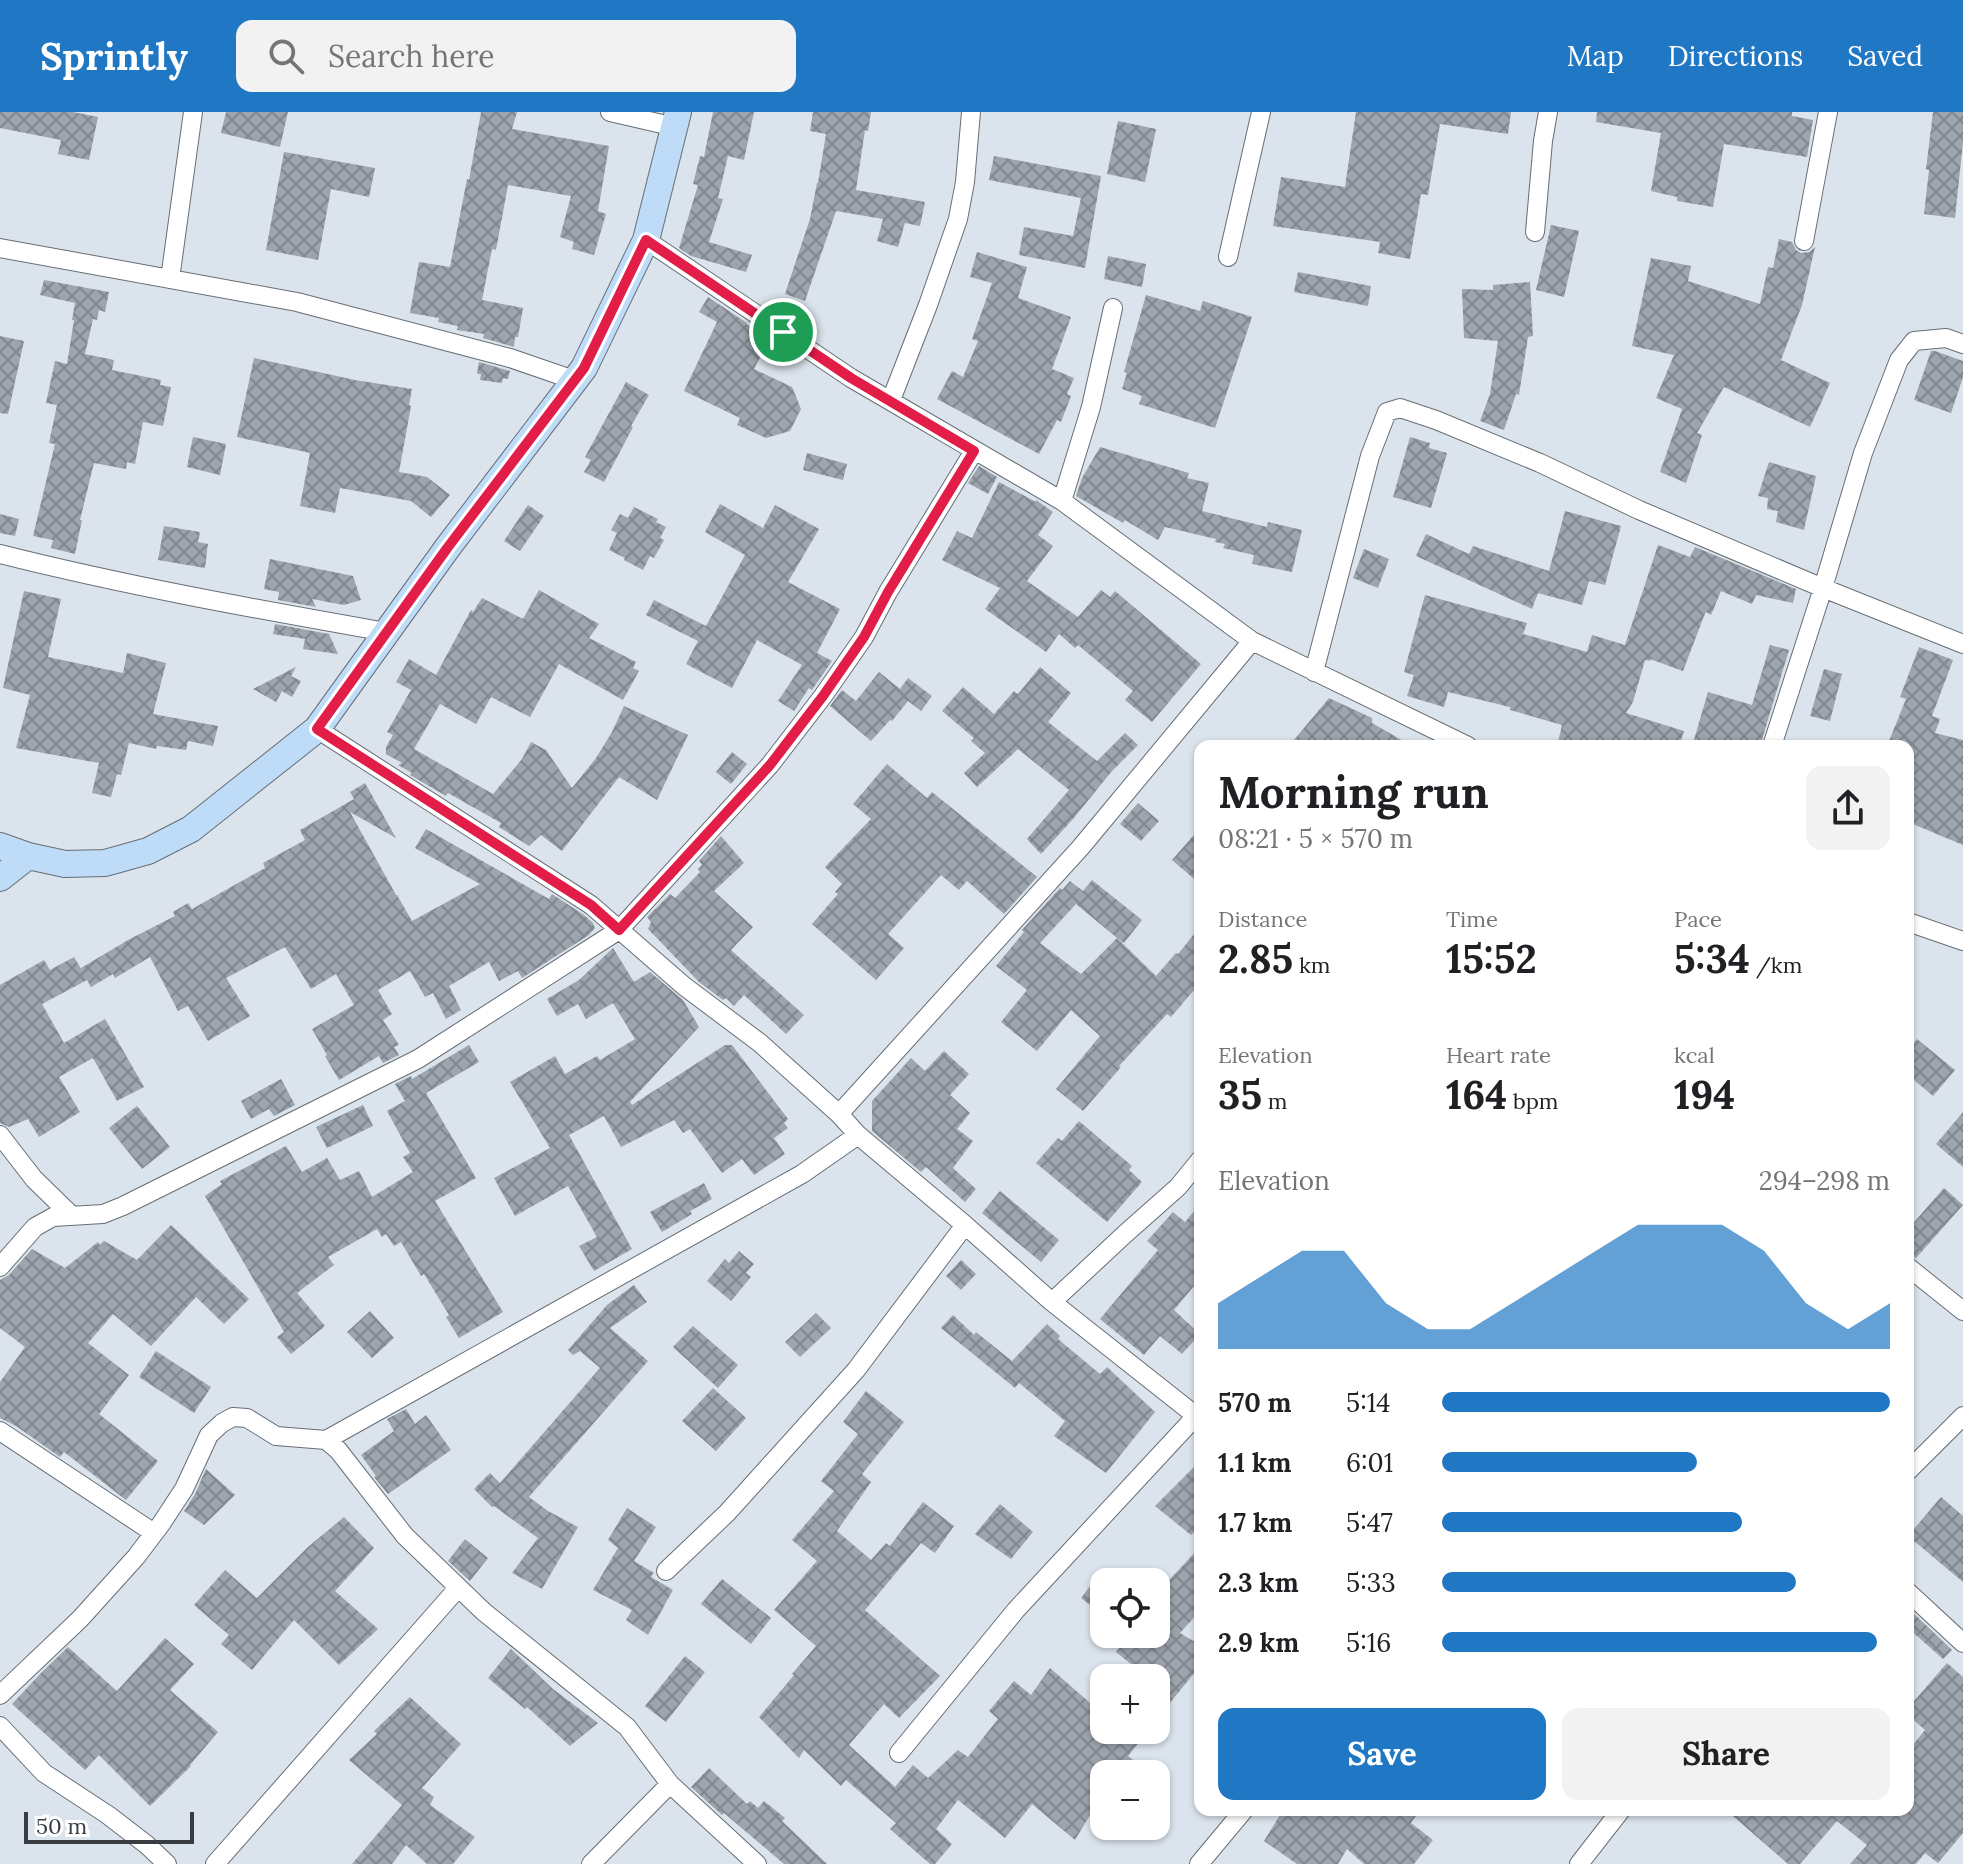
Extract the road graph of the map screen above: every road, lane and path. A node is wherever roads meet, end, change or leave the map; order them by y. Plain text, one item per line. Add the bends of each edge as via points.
1 (193, 112) edge
2 (610, 112) edge
3 (971, 112) edge
4 (1261, 112) edge
5 (1548, 112) edge
6 (1828, 112) edge
7 (676, 120) edge
8 (1535, 232) dead end
9 (646, 240) junction
10 (1804, 241) dead end
11 (0, 248) edge
12 (1228, 257) dead end
13 (170, 279) junction
14 (1113, 308) dead end
15 (1963, 344) edge
16 (574, 380) junction
17 (891, 400) junction
18 (974, 451) junction
19 (1062, 501) junction
20 (0, 554) edge
21 (1823, 588) junction
22 (386, 632) junction
23 (1252, 641) junction
24 (1963, 644) edge
25 (1314, 672) junction
26 (317, 729) junction
27 (1456, 740) edge
28 (1774, 740) edge
29 (0, 846) edge
30 (28, 856) junction
31 (0, 878) edge
32 (1914, 924) edge
33 (619, 930) junction
34 (1963, 941) edge
35 (839, 1114) junction
36 (0, 1135) edge
37 (858, 1135) junction
38 (1194, 1167) edge
39 (72, 1216) junction
40 (965, 1225) junction
41 (0, 1267) edge
42 (1914, 1272) edge
43 (1052, 1302) junction
44 (1963, 1311) edge
45 (1194, 1415) edge
46 (1963, 1416) edge
47 (1194, 1422) edge
48 (0, 1431) edge
49 (326, 1440) junction
50 (1914, 1465) edge
51 (154, 1533) junction
52 (666, 1571) dead end
53 (458, 1588) junction
54 (1914, 1598) edge
55 (1963, 1643) edge
56 (0, 1695) edge
57 (0, 1726) edge
58 (899, 1753) dead end
59 (670, 1784) junction
60 (1239, 1816) edge
61 (1616, 1816) edge
62 (167, 1864) edge
63 (215, 1864) edge
64 (591, 1864) edge
65 (757, 1864) edge
66 (1199, 1864) edge
67 (1579, 1864) edge

1 - 13 street
2 - 7 street
3 - 17 street via 958,219
4 - 12 street
5 - 8 street
6 - 10 street
7 - 9 main road
9 - 16 main road
9 - 17 street
11 - 13 street
13 - 16 street via 297,302
14 - 19 street via 1091,407
15 - 21 street via 1946,338 1914,341 1899,360 1863,453
16 - 22 main road
17 - 18 street
18 - 19 street
18 - 33 street via 823,696 770,765
19 - 23 street
20 - 22 street
21 - 24 street
21 - 25 street via 1540,463 1400,408 1387,412 1370,456
21 - 28 street
22 - 26 main road
23 - 25 street
23 - 35 street via 1081,847
25 - 27 street
26 - 30 main road via 191,829 148,851 105,863 65,864
26 - 33 street via 591,905
29 - 30 main road
30 - 31 main road
32 - 34 street
33 - 35 street
33 - 39 street via 418,1059 123,1206 103,1214
35 - 37 street
36 - 39 street
37 - 40 street
37 - 49 street via 802,1174
38 - 43 street
39 - 41 street via 53,1217 35,1227
40 - 43 street
40 - 52 street via 856,1370 727,1513
42 - 44 street
43 - 45 street
46 - 50 street
47 - 58 street via 1016,1610
48 - 51 street
49 - 51 street via 276,1436 247,1418 233,1417 209,1435 184,1489
49 - 53 street via 405,1536
51 - 56 street via 80,1619
53 - 59 street via 627,1727
53 - 63 street
54 - 55 street
57 - 62 street via 44,1773 108,1815
59 - 64 street
59 - 65 street
60 - 66 street
61 - 67 street

